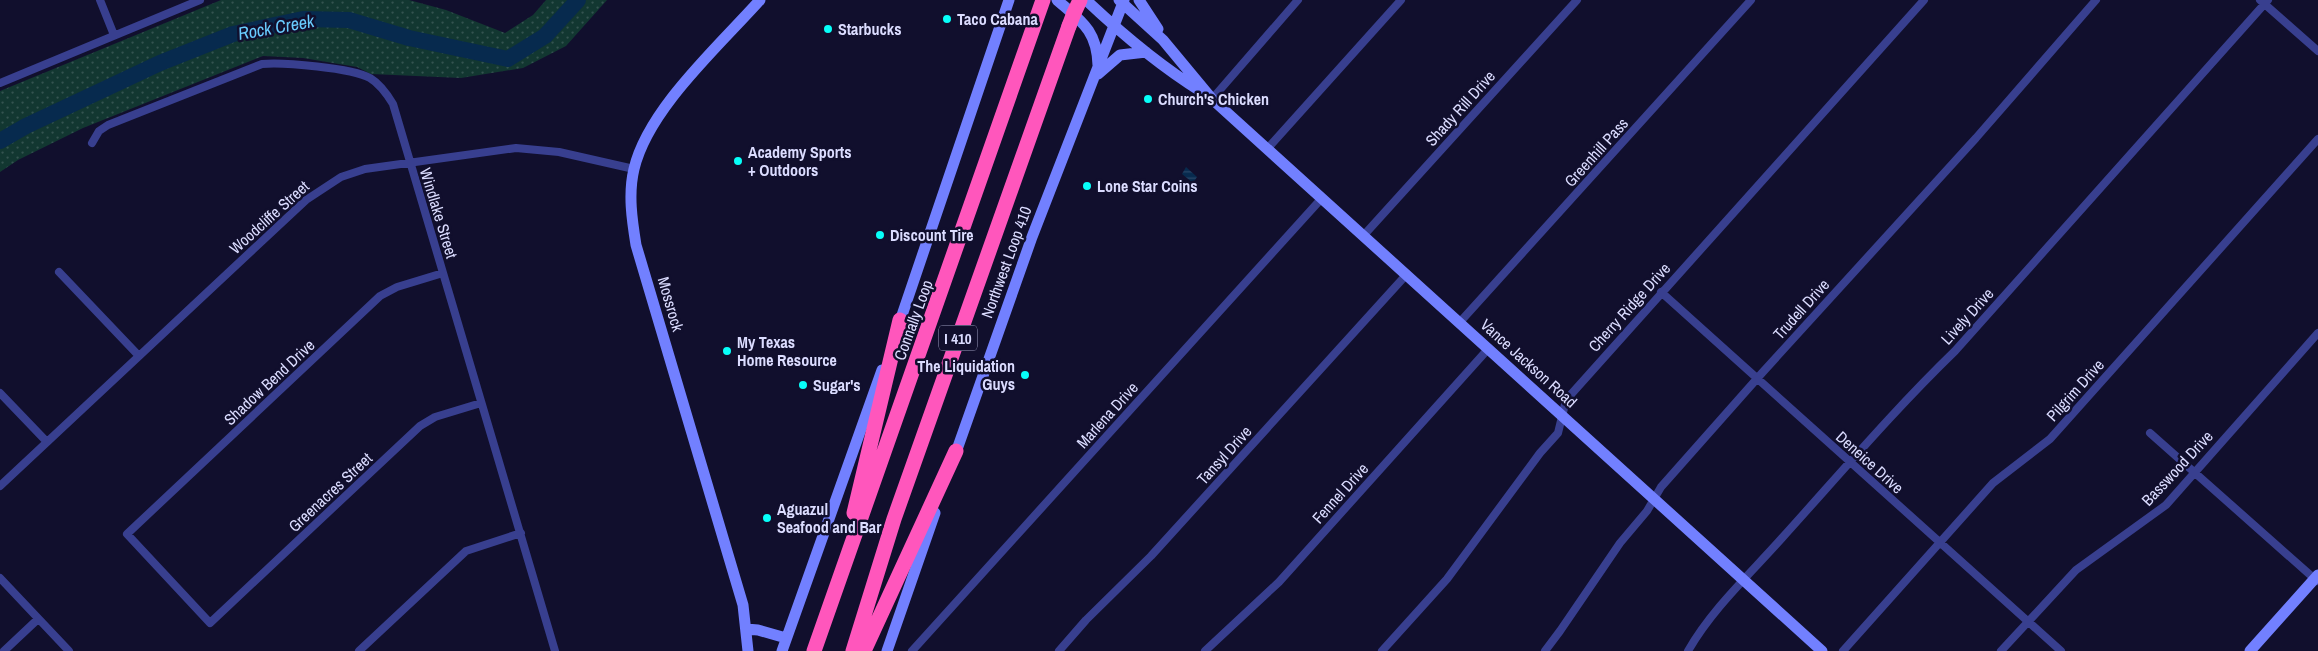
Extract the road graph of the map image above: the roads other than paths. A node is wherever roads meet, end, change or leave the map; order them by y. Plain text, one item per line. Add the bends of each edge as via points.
1 (100, 0) edge
2 (200, 0) edge
3 (760, 0) edge
4 (1009, 0) edge
5 (1013, 0) edge
6 (1057, 0) edge
7 (1086, 0) edge
8 (1139, 0) edge
9 (1298, 0) edge
10 (1401, 0) edge
11 (1577, 0) edge
12 (1751, 0) edge
13 (1924, 0) edge
14 (2096, 0) edge
15 (1122, 1) edge
16 (2264, 1) edge
17 (1043, 2) edge
18 (1075, 10) edge
19 (1115, 26) junction
20 (1000, 29) junction
21 (114, 35) junction
22 (1163, 40) junction
23 (2318, 51) edge
24 (1146, 52) junction
25 (1097, 73) junction
26 (0, 83) edge
27 (1212, 99) junction
28 (2318, 139) edge
29 (92, 143) dead end
30 (1268, 148) junction
31 (410, 162) junction
32 (634, 169) junction
33 (1322, 198) junction
34 (1364, 235) junction
35 (59, 272) dead end
36 (443, 273) junction
37 (1406, 274) junction
38 (1660, 292) junction
39 (900, 320) junction
40 (1460, 322) junction
41 (2318, 333) edge
42 (1489, 348) junction
43 (139, 356) junction
44 (1756, 379) junction
45 (0, 393) edge
46 (482, 403) junction
47 (1562, 416) junction
48 (2150, 433) dead end
49 (47, 442) junction
50 (956, 451) junction
51 (1850, 463) junction
52 (2194, 472) junction
53 (0, 486) edge
54 (1654, 499) junction
55 (521, 533) junction
56 (1939, 542) junction
57 (840, 574) junction
58 (0, 578) edge
59 (2317, 579) edge
60 (1744, 580) junction
61 (38, 619) junction
62 (2028, 621) junction
63 (210, 624) joint
64 (746, 629) junction
65 (786, 638) junction
66 (4, 651) edge
67 (69, 651) edge
68 (358, 651) edge
69 (554, 651) edge
70 (748, 651) edge
71 (782, 651) edge
72 (814, 651) edge
73 (853, 651) edge
74 (864, 651) edge
75 (887, 651) edge
76 (912, 651) edge
77 (1059, 651) edge
78 (1205, 651) edge
79 (1382, 651) edge
80 (1545, 651) edge
81 (1688, 651) edge
82 (1822, 651) edge
83 (1843, 651) edge
84 (2001, 651) edge
85 (2061, 651) edge
86 (2250, 651) edge

1 - 21 street
2 - 21 street
3 - 32 main road, Mossrock via 662,110
4 - 20 main road
5 - 20 main road
6 - 25 main road via 1091,33 1098,52
7 - 19 main road, Vance Jackson Road
8 - 22 main road
9 - 27 street
10 - 30 street
11 - 34 street, Shady Rill Drive
12 - 40 street, Greenhill Pass
13 - 38 street, Cherry Ridge Drive
14 - 44 street, Trudell Drive via 1976,138
15 - 19 main road, Northwest Loop 410
15 - 22 main road, Vance Jackson Road
16 - 23 street
16 - 51 street, Lively Drive via 1955,351
17 - 57 highway, Connally Loop / I 410
18 - 73 highway, I 410 via 894,519
19 - 24 main road, Vance Jackson Road
19 - 25 main road, Northwest Loop 410
20 - 39 main road
21 - 26 street
22 - 27 main road, Vance Jackson Road
24 - 25 main road via 1120,55
24 - 27 main road, Vance Jackson Road
25 - 50 main road, Northwest Loop 410 via 1032,237
27 - 30 main road, Vance Jackson Road
28 - 56 street, Pilgrim Drive via 2050,439 1999,476
29 - 31 street, Windlake Street via 98,131 108,125 243,69 280,62 360,74 371,79 393,104
30 - 33 main road, Vance Jackson Road
31 - 32 street, Woodcliffe Street via 516,148 559,152
31 - 36 street, Windlake Street
31 - 43 street, Woodcliffe Street via 351,173 316,191
32 - 64 main road, Mossrock via 631,202 636,245 743,605
33 - 34 main road, Vance Jackson Road
33 - 76 street, Marlena Drive
34 - 37 main road, Vance Jackson Road
35 - 43 street
36 - 46 street, Windlake Street
36 - 63 street, Shadow Bend Drive via 397,287 380,296 127,534
37 - 40 main road, Vance Jackson Road
37 - 77 street, Tansyl Drive via 1150,556
38 - 44 street, Deneice Drive
38 - 47 street, Cherry Ridge Drive via 1566,400
39 - 57 highway
39 - 65 main road
40 - 42 main road, Vance Jackson Road
41 - 52 street, Basswood Drive
42 - 47 main road, Vance Jackson Road
42 - 78 street, Fennel Drive via 1279,582
43 - 49 street, Woodcliffe Street
44 - 51 street, Deneice Drive
44 - 54 street, Trudell Drive
45 - 49 street
46 - 55 street, Windlake Street
46 - 63 street, Greenacres Street via 435,417 420,426
47 - 54 main road, Vance Jackson Road
47 - 79 street, Cherry Ridge Drive via 1558,433 1447,579
48 - 52 street
49 - 53 street, Woodcliffe Street
50 - 74 highway
50 - 75 main road, Northwest Loop 410
51 - 56 street, Deneice Drive
51 - 60 street, Lively Drive
52 - 59 street
52 - 62 street, Basswood Drive via 2157,512 2076,570
54 - 60 main road, Vance Jackson Road
54 - 80 street, Trudell Drive via 1610,555
55 - 68 street via 466,552
55 - 69 street, Windlake Street
56 - 62 street, Deneice Drive
56 - 83 street, Pilgrim Drive
57 - 72 highway, Connally Loop / I 410
58 - 61 street
59 - 86 main road
60 - 81 street, Lively Drive
60 - 82 main road, Vance Jackson Road
61 - 66 street
61 - 67 street
62 - 84 street, Basswood Drive
62 - 85 street, Deneice Drive
64 - 65 main road
64 - 70 main road, Mossrock
65 - 71 main road

